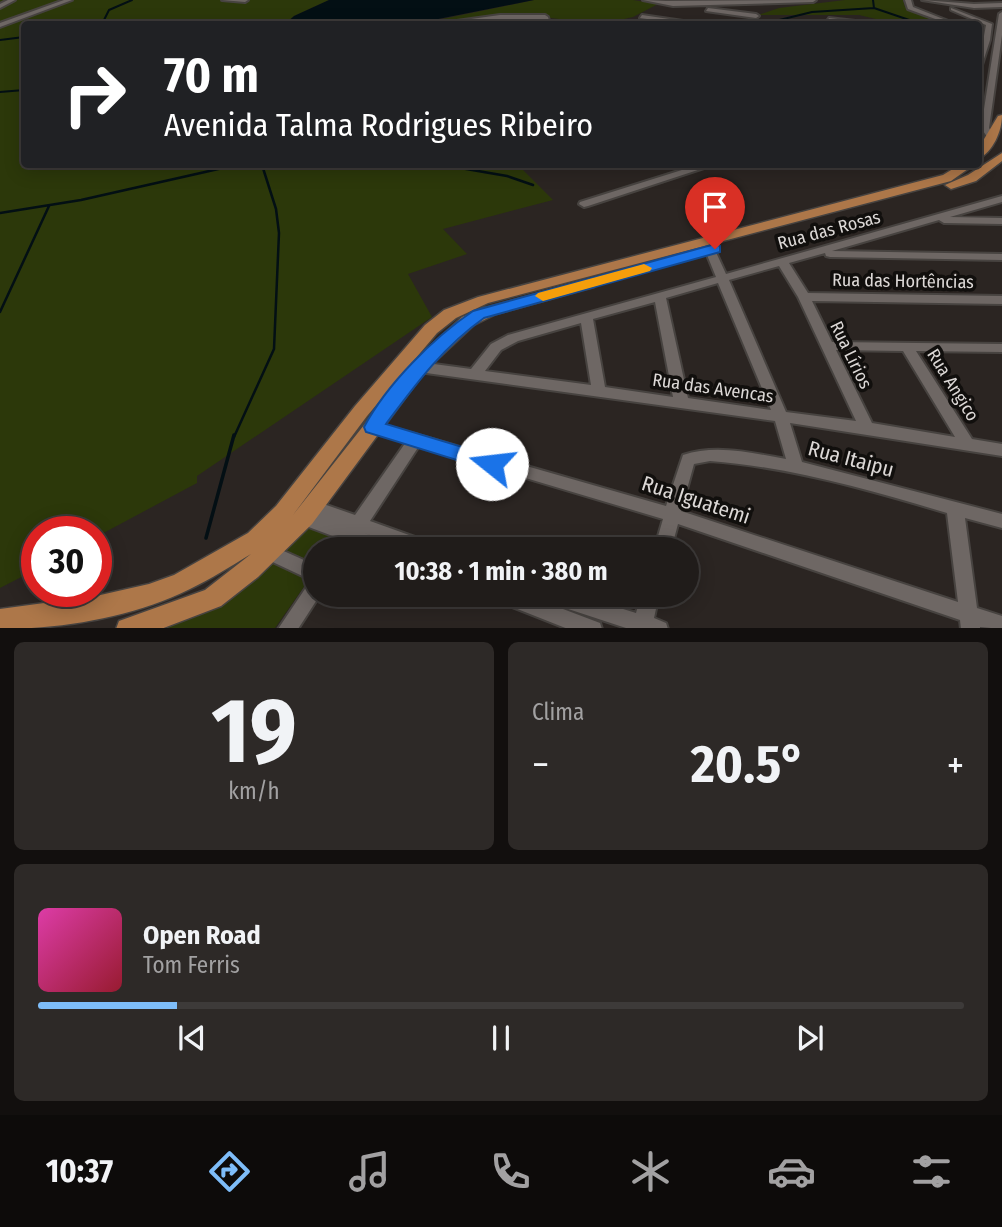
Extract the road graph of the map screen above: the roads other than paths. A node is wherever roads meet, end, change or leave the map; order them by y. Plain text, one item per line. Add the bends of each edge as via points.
1 (12, 0) edge
2 (69, 0) edge
3 (225, 0) edge
4 (245, 0) edge
5 (646, 0) edge
6 (813, 0) edge
7 (908, 0) edge
8 (913, 0) edge
9 (925, 0) edge
10 (752, 1) edge
11 (949, 2) edge
12 (666, 3) junction
13 (1002, 5) edge
14 (0, 6) edge
15 (1002, 14) edge
16 (756, 16) junction
17 (642, 17) dead end
18 (829, 20) dead end
19 (466, 21) edge
20 (546, 21) edge
21 (669, 21) edge
22 (754, 21) edge
23 (838, 21) edge
24 (947, 21) edge
25 (948, 21) edge
26 (0, 25) edge
27 (982, 36) edge
28 (988, 37) junction
29 (982, 55) edge
30 (983, 116) edge
31 (1002, 117) edge
32 (986, 141) edge
33 (1002, 142) edge
34 (1002, 156) edge
35 (699, 168) edge
36 (963, 168) edge
37 (1002, 199) edge
38 (584, 204) dead end
39 (933, 219) junction
40 (1002, 221) edge
41 (710, 250) junction
42 (816, 253) junction
43 (1002, 257) edge
44 (782, 261) junction
45 (722, 277) junction
46 (660, 297) junction
47 (804, 297) junction
48 (1002, 300) edge
49 (587, 319) junction
50 (827, 346) junction
51 (907, 347) junction
52 (1002, 348) edge
53 (419, 367) junction
54 (476, 373) junction
55 (599, 392) junction
56 (682, 404) junction
57 (781, 416) junction
58 (373, 427) junction
59 (867, 428) junction
60 (415, 441) junction
61 (967, 444) junction
62 (1002, 450) edge
63 (688, 459) joint
64 (795, 465) junction
65 (955, 508) junction
66 (308, 512) junction
67 (672, 515) junction
68 (1002, 521) edge
69 (354, 528) junction
70 (348, 537) edge
71 (368, 537) edge
72 (385, 537) edge
73 (666, 537) edge
74 (268, 552) junction
75 (303, 568) edge
76 (303, 605) edge
77 (536, 607) edge
78 (588, 607) edge
79 (649, 607) edge
80 (0, 621) edge
81 (970, 622) edge
82 (1002, 625) edge
83 (648, 626) edge
84 (128, 628) edge
85 (287, 628) edge
86 (593, 628) edge

1 - 14 street
2 - 26 street
3 - 4 street
5 - 12 street
6 - 10 street
7 - 24 street via 910,8
8 - 25 street via 916,9
9 - 11 street
10 - 12 street
10 - 16 street via 759,8
11 - 13 street
11 - 28 street via 951,8 989,23
12 - 16 street
15 - 30 street
16 - 22 street
17 - 21 street
18 - 23 street
19 - 20 street via 512,16 545,17
27 - 28 street
28 - 29 street
30 - 31 street
30 - 32 street
31 - 32 main road
32 - 33 main road
34 - 41 main road via 959,183
35 - 38 street
36 - 80 main road via 947,178 483,300 450,314 431,329 256,540 183,582 149,595
37 - 39 street, Rua das Rosas
39 - 40 street
39 - 42 street, Rua das Rosas
41 - 45 street
41 - 53 main road via 479,315 452,333
42 - 43 street
42 - 44 street, Rua das Rosas
44 - 45 street, Rua das Rosas
44 - 47 street, Rua Lírios
45 - 46 street, Rua das Rosas
45 - 57 street
46 - 49 street, Rua das Rosas
46 - 56 street
47 - 48 street, Rua das Hortências
47 - 50 street, Rua Lírios
49 - 54 street, Rua das Rosas via 513,338 496,347
49 - 55 street
50 - 51 street
50 - 59 street, Rua Lírios
51 - 52 street
51 - 61 street, Rua Angico
53 - 54 street, Rua das Avencas
53 - 58 main road
54 - 55 street, Rua das Avencas
55 - 56 street, Rua das Avencas
56 - 57 street, Rua das Avencas
57 - 59 street, Rua das Avencas
57 - 64 street
58 - 60 street, Rua Iguatemi
58 - 66 main road
59 - 61 street, Rua das Avencas
60 - 67 street, Rua Iguatemi
60 - 69 street
61 - 62 street, Rua das Avencas
63 - 64 street, Rua Itaipu via 706,454
63 - 67 street
64 - 65 street, Rua Itaipu
65 - 68 street, Rua Itaipu
65 - 81 street
66 - 69 street
66 - 74 main road
67 - 73 street
67 - 81 street, Rua Iguatemi
69 - 70 street
69 - 71 street
69 - 72 street
74 - 75 street
74 - 84 main road via 213,598
76 - 85 street
77 - 86 street
78 - 83 street
79 - 83 street
81 - 82 street, Rua Iguatemi

